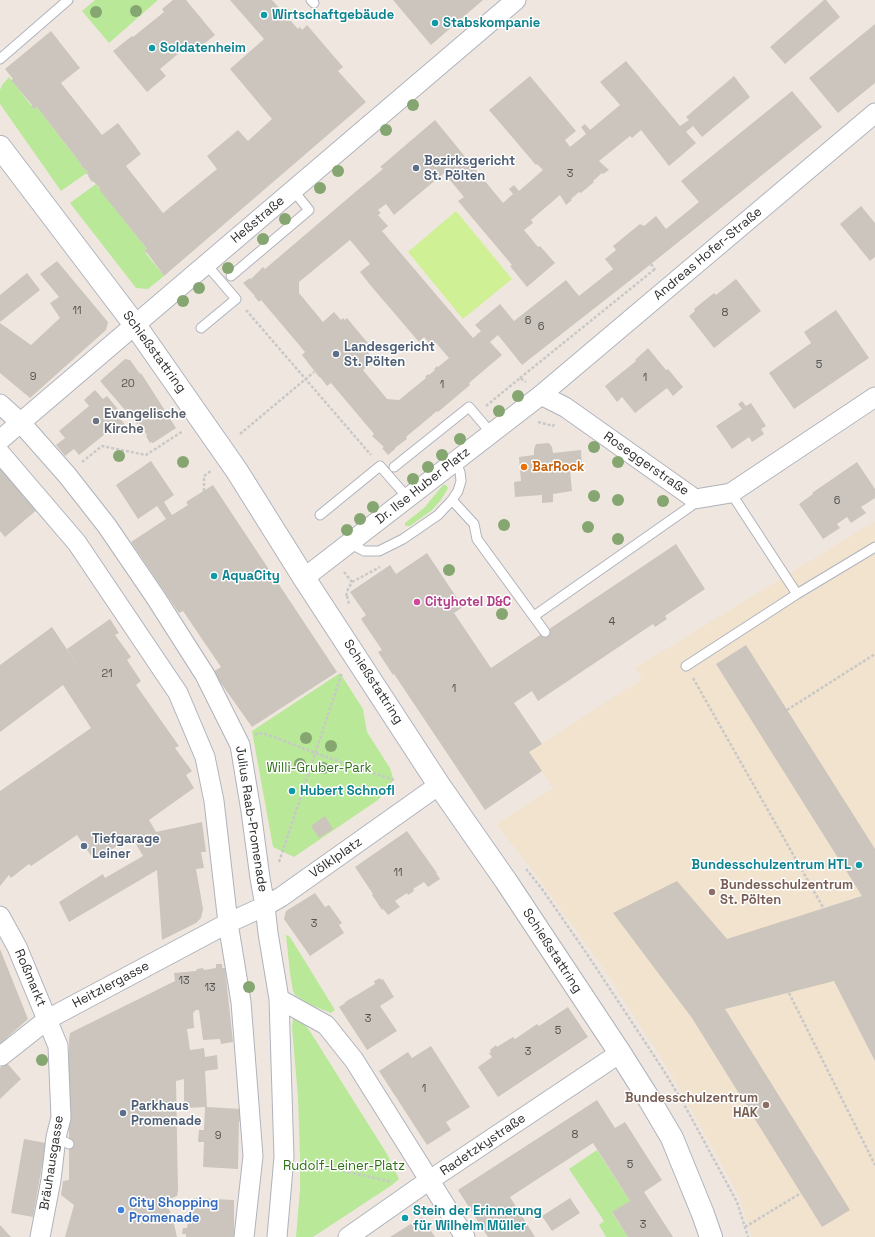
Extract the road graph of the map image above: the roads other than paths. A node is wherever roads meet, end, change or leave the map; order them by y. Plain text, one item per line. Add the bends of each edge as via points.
1 (68, 0) edge
2 (516, 0) edge
3 (0, 59) edge
4 (875, 113) edge
5 (0, 147) edge
6 (293, 190) junction
7 (206, 264) junction
8 (231, 276) dead end
9 (134, 325) junction
10 (201, 328) dead end
11 (541, 395) junction
12 (875, 397) edge
13 (0, 404) edge
14 (21, 423) junction
15 (492, 434) junction
16 (0, 440) edge
17 (0, 453) edge
18 (455, 462) junction
19 (394, 467) dead end
20 (731, 493) junction
21 (408, 498) junction
22 (695, 498) junction
23 (452, 500) junction
24 (320, 515) dead end
25 (349, 543) junction
26 (875, 547) edge
27 (304, 578) junction
28 (797, 594) junction
29 (534, 616) junction
30 (545, 632) dead end
31 (686, 666) road end
32 (440, 785) junction
33 (265, 906) junction
34 (0, 916) edge
35 (228, 924) junction
36 (279, 999) junction
37 (48, 1019) junction
38 (620, 1053) junction
39 (1, 1056) edge
40 (424, 1184) junction
41 (40, 1237) edge
42 (244, 1237) edge
43 (278, 1237) edge
44 (348, 1237) edge
45 (465, 1237) edge
46 (711, 1237) edge

1 - 3 lane
2 - 6 street, Heßstraße
4 - 11 street, Andreas Hofer-Straße
5 - 9 main road, Schießstattring
6 - 7 street, Heßstraße
6 - 8 lane via 309,210
7 - 9 street, Heßstraße
7 - 10 lane via 236,299
9 - 14 street, Heßstraße
9 - 27 main road, Schießstattring via 237,471
11 - 15 street, Dr. Ilse Huber Platz
11 - 22 street, Roseggerstraße via 565,407
12 - 20 street, Roseggerstraße
13 - 14 street, Julius Raab-Promenade
14 - 16 street, Heßstraße
14 - 33 street, Julius Raab-Promenade via 67,475 106,526 205,675 240,745
15 - 18 street, Dr. Ilse Huber Platz
15 - 19 lane via 470,408
17 - 35 street via 77,543 178,693 205,757 214,801
18 - 21 street, Dr. Ilse Huber Platz
18 - 23 lane via 461,481
20 - 22 street, Roseggerstraße
20 - 28 lane
21 - 24 lane via 380,466
21 - 25 street, Dr. Ilse Huber Platz
22 - 29 lane via 691,506
23 - 25 lane via 422,527 379,551 364,551
23 - 29 lane via 474,524 477,539
25 - 27 street, Dr. Ilse Huber Platz
26 - 28 lane
27 - 32 main road, Schießstattring
28 - 31 lane
29 - 30 lane
32 - 33 street, Völklplatz
32 - 38 main road, Schießstattring
33 - 35 street, Völklplatz
33 - 36 street, Julius Raab-Promenade
34 - 37 street, Roßmarkt via 17,947
35 - 37 street, Heitzlergasse
35 - 42 street via 241,1002 253,1156
36 - 40 street via 326,1025 354,1060
36 - 43 street, Julius Raab-Promenade via 284,1157
37 - 39 street, Heitzlergasse
37 - 41 street, Bräuhausgasse via 58,1046 64,1081 61,1118 63,1140 51,1180
38 - 40 street, Radetzkystraße
38 - 46 main road, Schießstattring via 672,1138
40 - 44 street, Radetzkystraße
40 - 45 street

